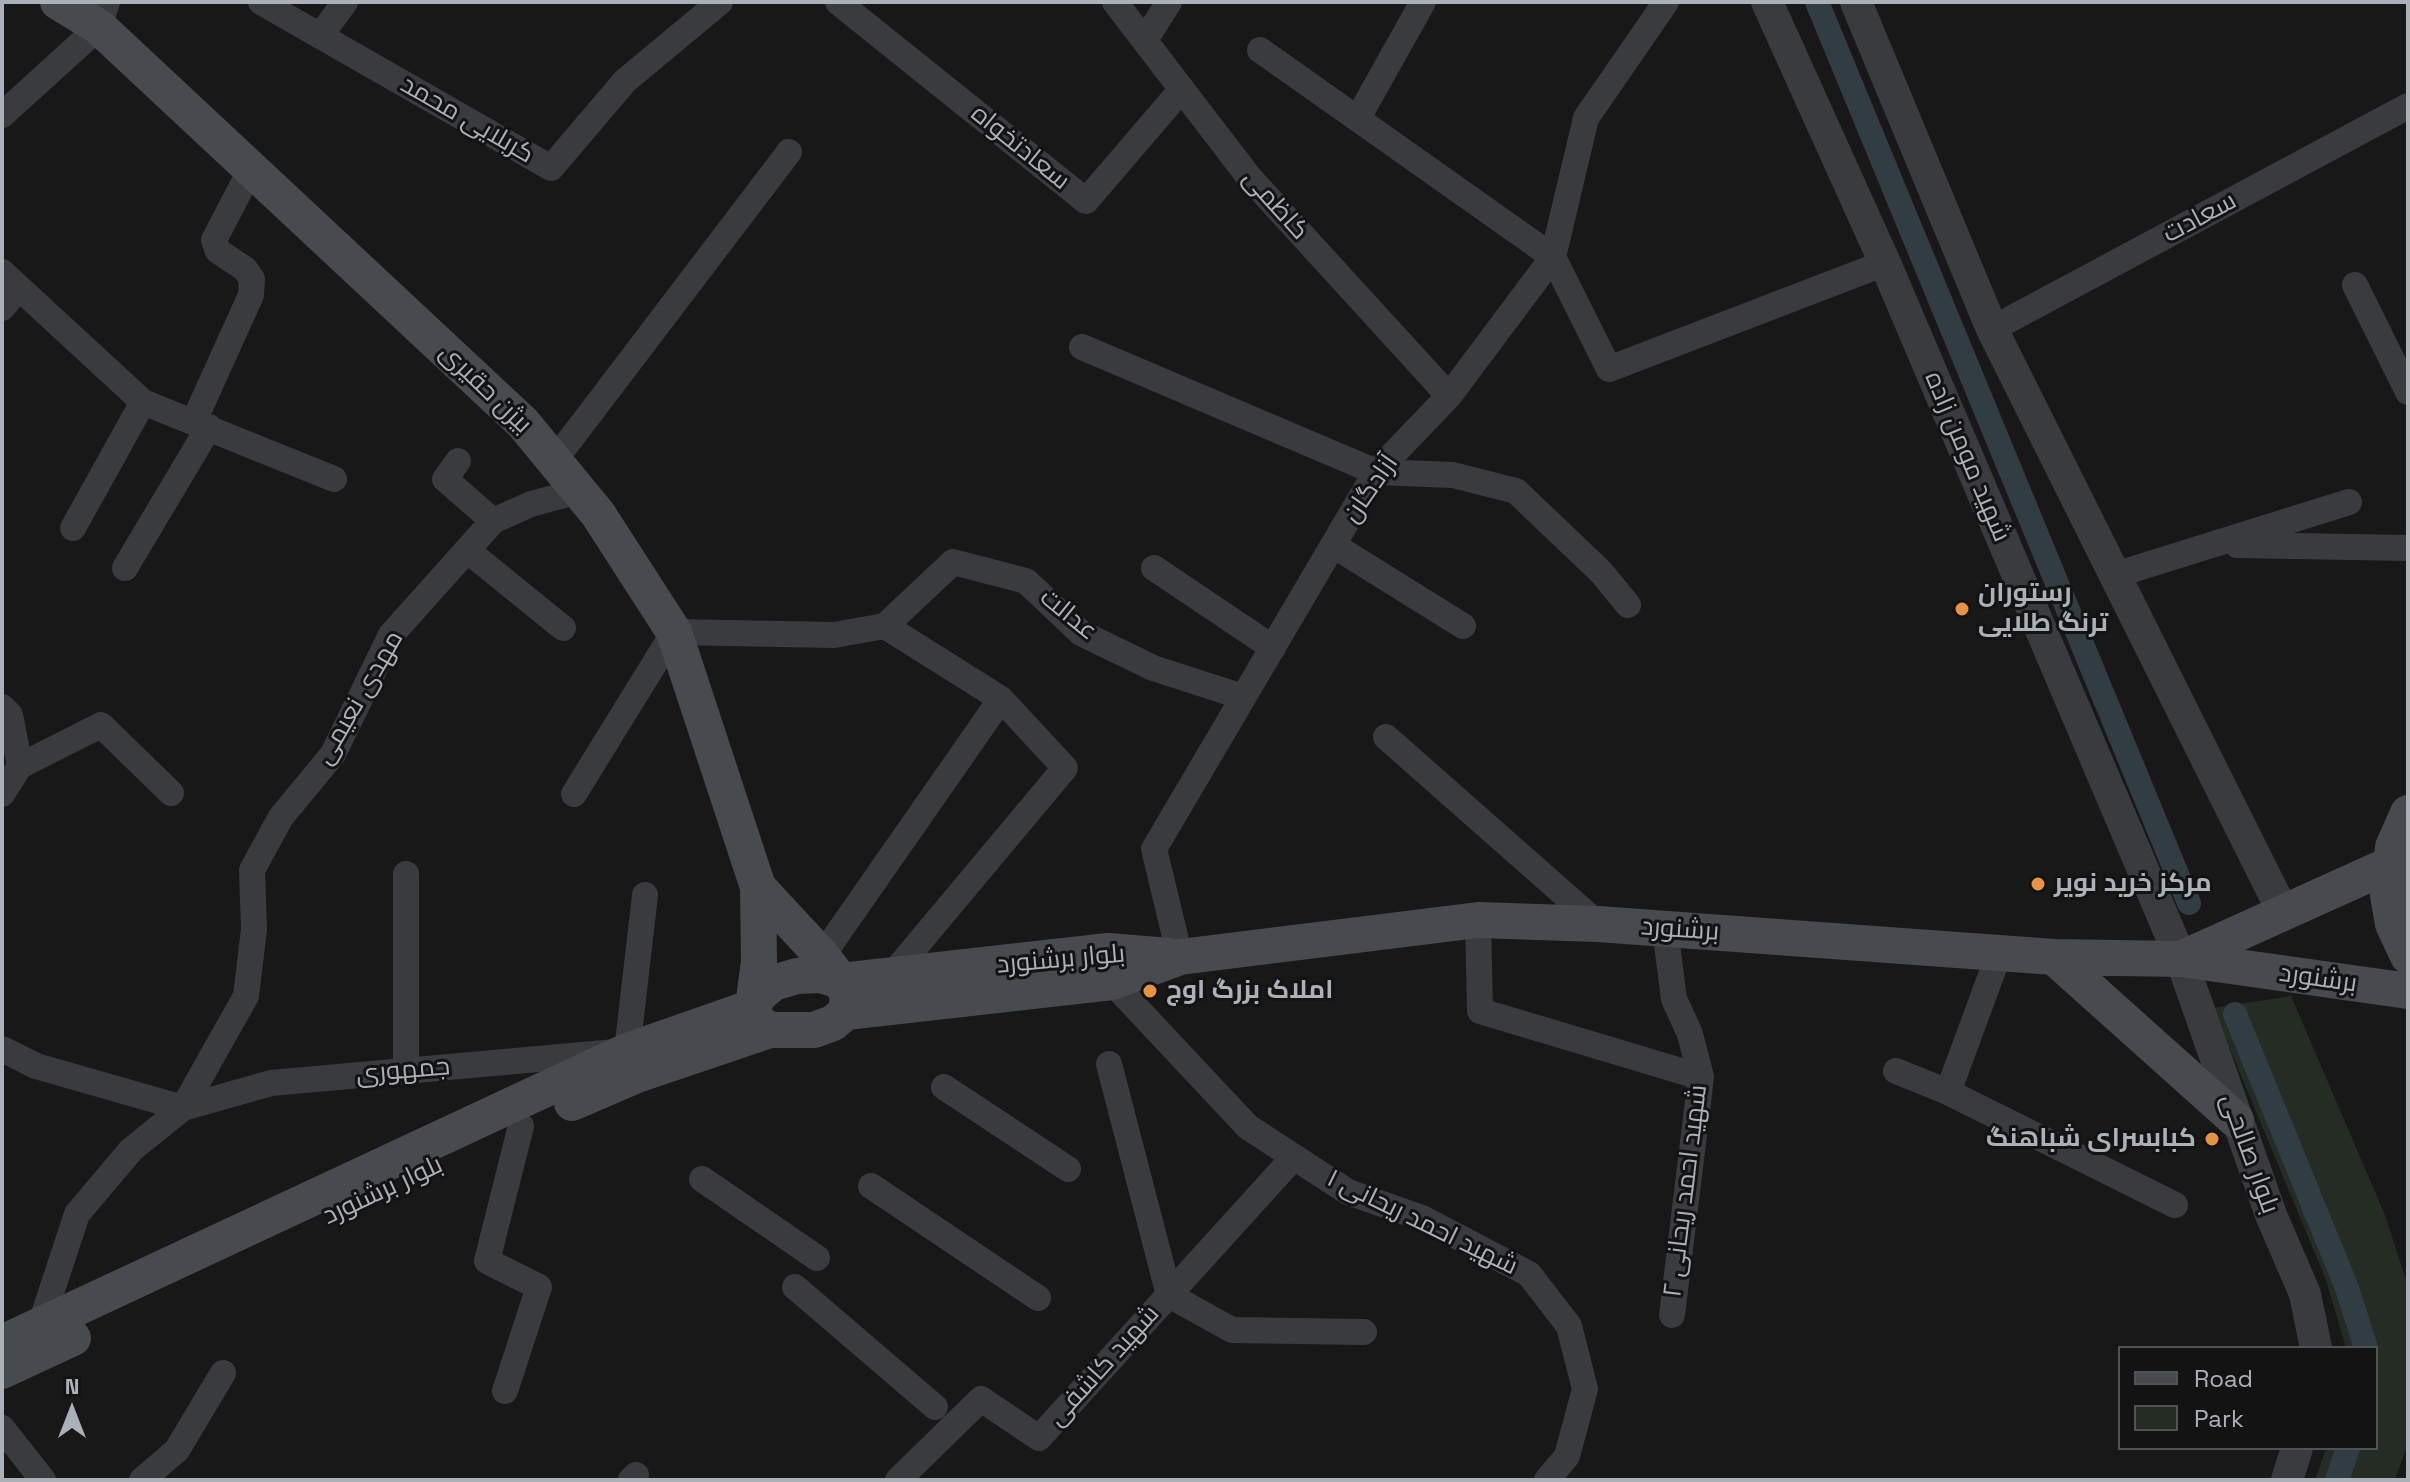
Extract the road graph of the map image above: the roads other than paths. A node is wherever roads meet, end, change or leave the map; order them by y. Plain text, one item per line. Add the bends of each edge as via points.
1 (58, 2) edge
2 (261, 2) edge
3 (345, 2) edge
4 (720, 2) edge
5 (838, 2) edge
6 (1115, 2) edge
7 (1169, 2) edge
8 (1423, 2) edge
9 (1666, 2) edge
10 (1767, 2) edge
11 (1856, 2) edge
12 (103, 15) edge
13 (320, 36) junction
14 (1145, 40) junction
15 (1260, 50) dead end
16 (1182, 89) junction
17 (2408, 106) edge
18 (2, 115) edge
19 (1358, 118) junction
20 (789, 152) dead end
21 (251, 169) junction
22 (1553, 257) junction
23 (1885, 263) junction
24 (11, 280) edge
25 (2355, 285) dead end
26 (2, 308) edge
27 (1992, 329) junction
28 (1082, 347) dead end
29 (2408, 392) edge
30 (1449, 396) junction
31 (143, 402) junction
32 (202, 424) junction
33 (554, 461) junction
34 (451, 470) dead end
35 (1376, 472) junction
36 (334, 479) dead end
37 (579, 491) junction
38 (2349, 502) dead end
39 (493, 521) junction
40 (73, 528) dead end
41 (2213, 544) junction
42 (1333, 545) junction
43 (2408, 548) edge
44 (468, 551) junction
45 (125, 568) dead end
46 (1154, 568) dead end
47 (2115, 575) junction
48 (1628, 605) dead end
49 (885, 626) junction
50 (1463, 626) dead end
51 (563, 628) dead end
52 (674, 632) junction
53 (1273, 648) junction
54 (1243, 697) junction
55 (1001, 699) junction
56 (2, 707) edge
57 (1386, 737) dead end
58 (20, 766) junction
59 (171, 793) dead end
60 (2, 794) edge
61 (574, 794) dead end
62 (2408, 813) edge
63 (2389, 865) junction
64 (406, 874) dead end
65 (758, 887) junction
66 (645, 895) dead end
67 (2284, 914) junction
68 (1478, 920) junction
69 (1598, 924) junction
70 (1665, 929) junction
71 (1999, 954) junction
72 (2408, 956) edge
73 (1180, 957) junction
74 (2054, 957) junction
75 (2181, 959) junction
76 (891, 976) junction
77 (1112, 982) junction
78 (836, 983) junction
79 (2408, 991) edge
80 (762, 1018) junction
81 (2, 1049) edge
82 (627, 1051) junction
83 (1109, 1064) dead end
84 (406, 1071) junction
85 (1896, 1071) dead end
86 (1701, 1077) junction
87 (944, 1087) dead end
88 (1948, 1092) junction
89 (183, 1108) junction
90 (2236, 1120) junction
91 (521, 1126) junction
92 (1294, 1157) junction
93 (1068, 1169) dead end
94 (702, 1179) dead end
95 (871, 1186) dead end
96 (2175, 1205) dead end
97 (817, 1258) dead end
98 (795, 1287) dead end
99 (1169, 1295) junction
100 (1038, 1298) dead end
101 (1672, 1315) dead end
102 (40, 1326) junction
103 (1364, 1332) dead end
104 (2, 1343) edge
105 (2316, 1346) edge
106 (2, 1371) edge
107 (223, 1373) dead end
108 (505, 1391) dead end
109 (935, 1407) dead end
110 (2, 1428) edge
111 (2296, 1450) edge
112 (43, 1480) edge
113 (142, 1480) edge
114 (898, 1480) edge
115 (1547, 1480) edge
116 (2287, 1480) edge

1 - 12 main road, بیژن حقیری
2 - 13 street, کربلایی محمد
3 - 13 street
4 - 13 street, کربلایی محمد via 625,81 551,168
5 - 16 street, سعادتخواه via 1086,201
6 - 14 street, کاظمی
7 - 14 street
8 - 19 street
9 - 22 street, آزادگان via 1586,118
10 - 23 street, شهید مومن زاده
11 - 27 street
12 - 18 street
12 - 21 main road, بیژن حقیری
14 - 16 street, کاظمی
15 - 19 street
16 - 30 street, کاظمی via 1249,177
17 - 27 street, سعادت
19 - 22 street
20 - 33 street
21 - 32 street via 214,240 218,251 252,279 251,295
21 - 33 main road, بیژن حقیری via 523,423
22 - 23 street via 1609,369
22 - 30 street, آزادگان
23 - 75 street, شهید مومن زاده
24 - 26 street
24 - 31 street
25 - 29 street
27 - 47 street
28 - 35 street
30 - 35 street, آزادگان
31 - 32 street
31 - 40 street
32 - 36 street
32 - 45 street
33 - 37 main road, بیژن حقیری
34 - 39 street
35 - 42 street, آزادگان
35 - 48 street via 1453,475 1516,491
37 - 39 street, مهدی نعیمی
37 - 52 main road, بیژن حقیری
38 - 41 street
39 - 44 street, مهدی نعیمی
41 - 43 street
41 - 47 street
42 - 50 street
42 - 53 street, آزادگان
44 - 51 street
44 - 89 street, مهدی نعیمی via 391,635 333,754 281,817 252,870 254,929 246,996
46 - 53 street
47 - 67 street
49 - 52 street via 834,635
49 - 54 street, عدالت via 953,562 1026,581 1081,633 1153,668
49 - 55 street
52 - 61 street
52 - 65 main road, بیژن حقیری
53 - 54 street, آزادگان
54 - 73 street, آزادگان via 1154,849
55 - 76 street via 1065,768
55 - 78 street
56 - 58 street via 10,715
57 - 69 street
58 - 59 street via 101,725
58 - 60 street
62 - 63 main road
63 - 67 main road, برشنورد
63 - 72 main road via 2393,924
64 - 84 street
65 - 78 main road
65 - 80 main road
66 - 82 street
67 - 75 main road, برشنورد
68 - 69 main road, برشنورد
68 - 73 main road, برشنورد
68 - 86 street via 1480,1011
69 - 70 main road, برشنورد
70 - 71 main road, برشنورد
70 - 86 street, شهید احمد ریحانی ۲ via 1674,999
71 - 74 main road, برشنورد
71 - 88 street
73 - 76 main road, بلوار برشنورد via 1108,951
73 - 77 main road, بلوار برشنورد
74 - 75 main road, برشنورد
74 - 90 main road
75 - 79 main road, برشنورد
75 - 90 street, بلوار صالحی
76 - 78 main road, بلوار برشنورد
77 - 78 main road, بلوار برشنورد
77 - 92 street, شهید احمد ریحانی ۱ via 1248,1127
78 - 80 main road via 820,975 773,983 759,995
78 - 80 main road via 833,1023 814,1030
80 - 82 main road, بلوار برشنورد
80 - 91 main road, بلوار برشنورد
81 - 89 street via 36,1066
82 - 84 street, جمهوری
82 - 102 main road, بلوار برشنورد
83 - 99 street
84 - 89 street, جمهوری via 271,1083
85 - 88 street
86 - 101 street, شهید احمد ریحانی ۲
87 - 93 street
88 - 96 street
89 - 102 street, جمهوری via 131,1150 77,1214
90 - 105 street, بلوار صالحی via 2305,1294
91 - 106 main road, بلوار برشنورد
91 - 108 street via 487,1261 539,1287
92 - 99 street, شهید کاشفی
92 - 115 street, شهید احمد ریحانی ۱ via 1348,1192 1422,1218 1529,1274 1569,1326 1585,1389 1567,1456
94 - 97 street
95 - 100 street
98 - 109 street
99 - 103 street via 1232,1330
99 - 114 street, شهید کاشفی via 1039,1438 981,1399
102 - 104 main road, بلوار برشنورد
107 - 113 street via 177,1450
110 - 112 street
111 - 116 street

